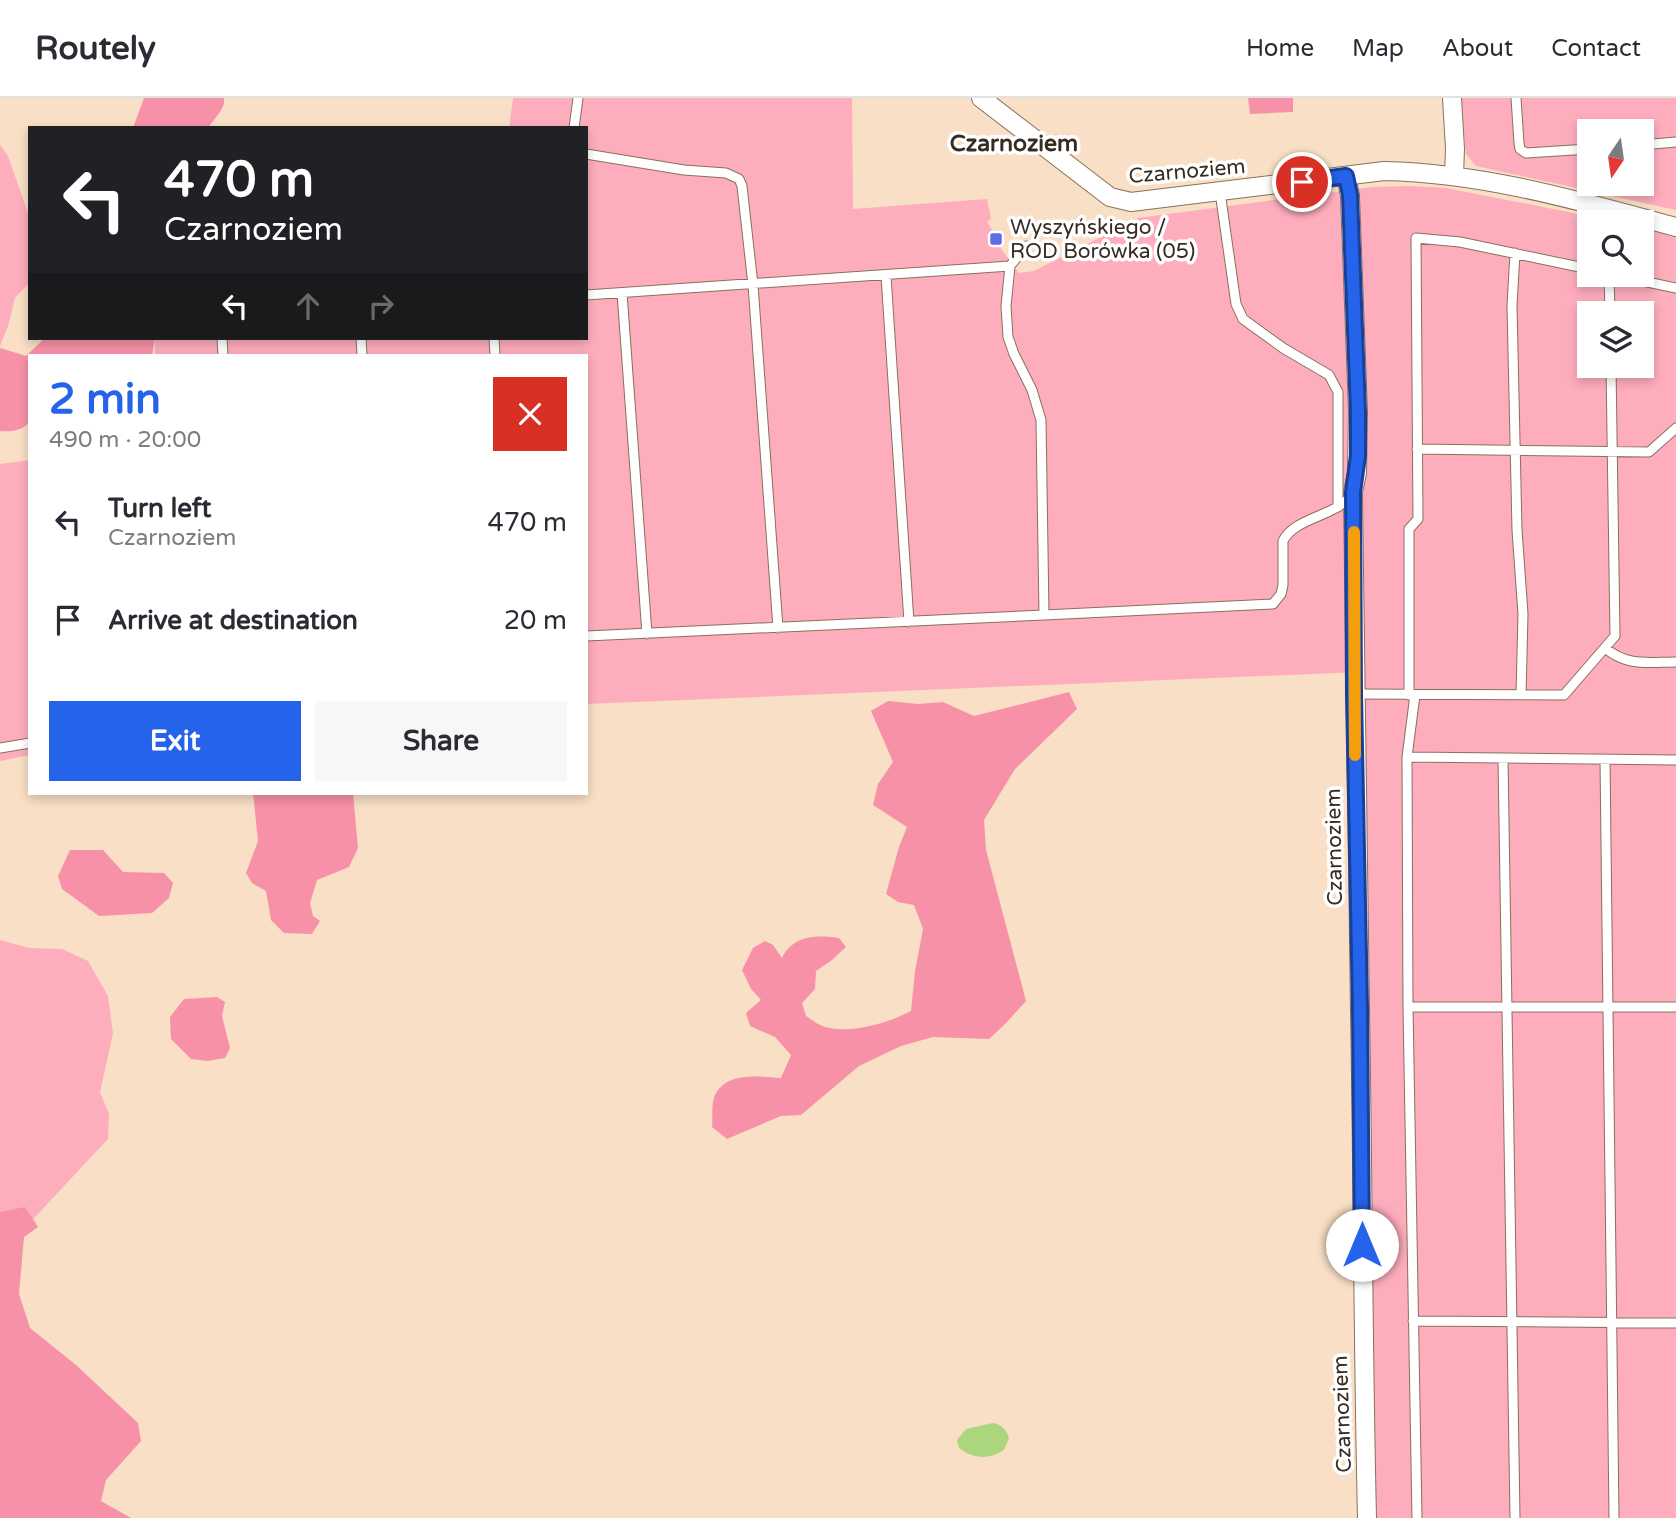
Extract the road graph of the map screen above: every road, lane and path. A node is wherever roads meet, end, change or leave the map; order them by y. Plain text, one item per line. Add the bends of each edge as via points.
1 (578, 98) edge
2 (981, 98) edge
3 (1452, 98) edge
4 (1516, 98) edge
5 (574, 126) edge
6 (1676, 142) edge
7 (1654, 144) edge
8 (1577, 150) edge
9 (588, 154) edge
10 (1454, 175) junction
11 (1346, 176) junction
12 (1220, 192) junction
13 (1676, 227) edge
14 (1026, 246) dead end
15 (1515, 253) junction
16 (1010, 266) junction
17 (1577, 266) edge
18 (886, 276) junction
19 (1654, 284) edge
20 (753, 285) junction
21 (1676, 288) edge
22 (622, 293) junction
23 (588, 295) edge
24 (1611, 378) edge
25 (1676, 428) edge
26 (1417, 449) junction
27 (1515, 450) junction
28 (1612, 452) junction
29 (1353, 492) junction
30 (1338, 507) junction
31 (1044, 615) junction
32 (909, 622) junction
33 (778, 628) junction
34 (647, 634) junction
35 (588, 636) edge
36 (1605, 648) junction
37 (1676, 662) edge
38 (1354, 694) junction
39 (1412, 695) junction
40 (1521, 695) junction
41 (28, 743) edge
42 (0, 748) edge
43 (1407, 757) junction
44 (1503, 758) junction
45 (1605, 759) junction
46 (1676, 760) edge
47 (1408, 1007) junction
48 (1508, 1007) junction
49 (1608, 1007) junction
50 (1676, 1007) edge
51 (1413, 1321) junction
52 (1513, 1322) junction
53 (1613, 1322) junction
54 (1676, 1323) edge
55 (1367, 1518) edge
56 (1416, 1518) edge
57 (1515, 1518) edge
58 (1614, 1518) edge

1 - 5 lane
2 - 12 street, Czarnoziem via 1110,197 1131,202
3 - 10 street
4 - 8 lane via 1520,149 1526,153
6 - 7 lane
9 - 20 lane via 726,173 738,179
10 - 11 street, Czarnoziem via 1384,171
10 - 13 street, Czarnoziem via 1569,198
11 - 12 street, Czarnoziem
11 - 29 street, Czarnoziem via 1358,412
12 - 30 lane via 1236,304 1243,319 1329,375 1338,392
14 - 16 lane
15 - 17 lane
15 - 26 lane via 1416,238
15 - 27 lane
16 - 18 lane
16 - 31 lane via 1009,337 1041,420
18 - 20 lane
18 - 32 lane
19 - 21 lane
20 - 22 lane
20 - 33 lane
22 - 23 lane
22 - 34 lane
24 - 28 lane
25 - 28 lane via 1649,452
26 - 27 lane
26 - 39 lane via 1418,519 1409,529
27 - 28 lane
27 - 40 lane via 1523,614
28 - 36 lane via 1615,636
29 - 30 lane
29 - 38 street, Czarnoziem
30 - 31 lane via 1286,535 1281,594 1273,604
31 - 32 lane
32 - 33 lane
33 - 34 lane
34 - 35 lane
36 - 37 lane via 1629,662
36 - 40 lane via 1564,695
38 - 39 lane
38 - 55 street, Czarnoziem
39 - 40 lane
39 - 43 lane
41 - 42 lane
43 - 44 lane
43 - 47 lane
44 - 45 lane
44 - 48 lane
45 - 46 lane
45 - 49 lane
47 - 48 lane
47 - 51 lane
48 - 49 lane
48 - 52 lane
49 - 50 lane
49 - 53 lane
51 - 52 lane
51 - 56 lane
52 - 53 lane
52 - 57 lane
53 - 54 lane
53 - 58 lane

